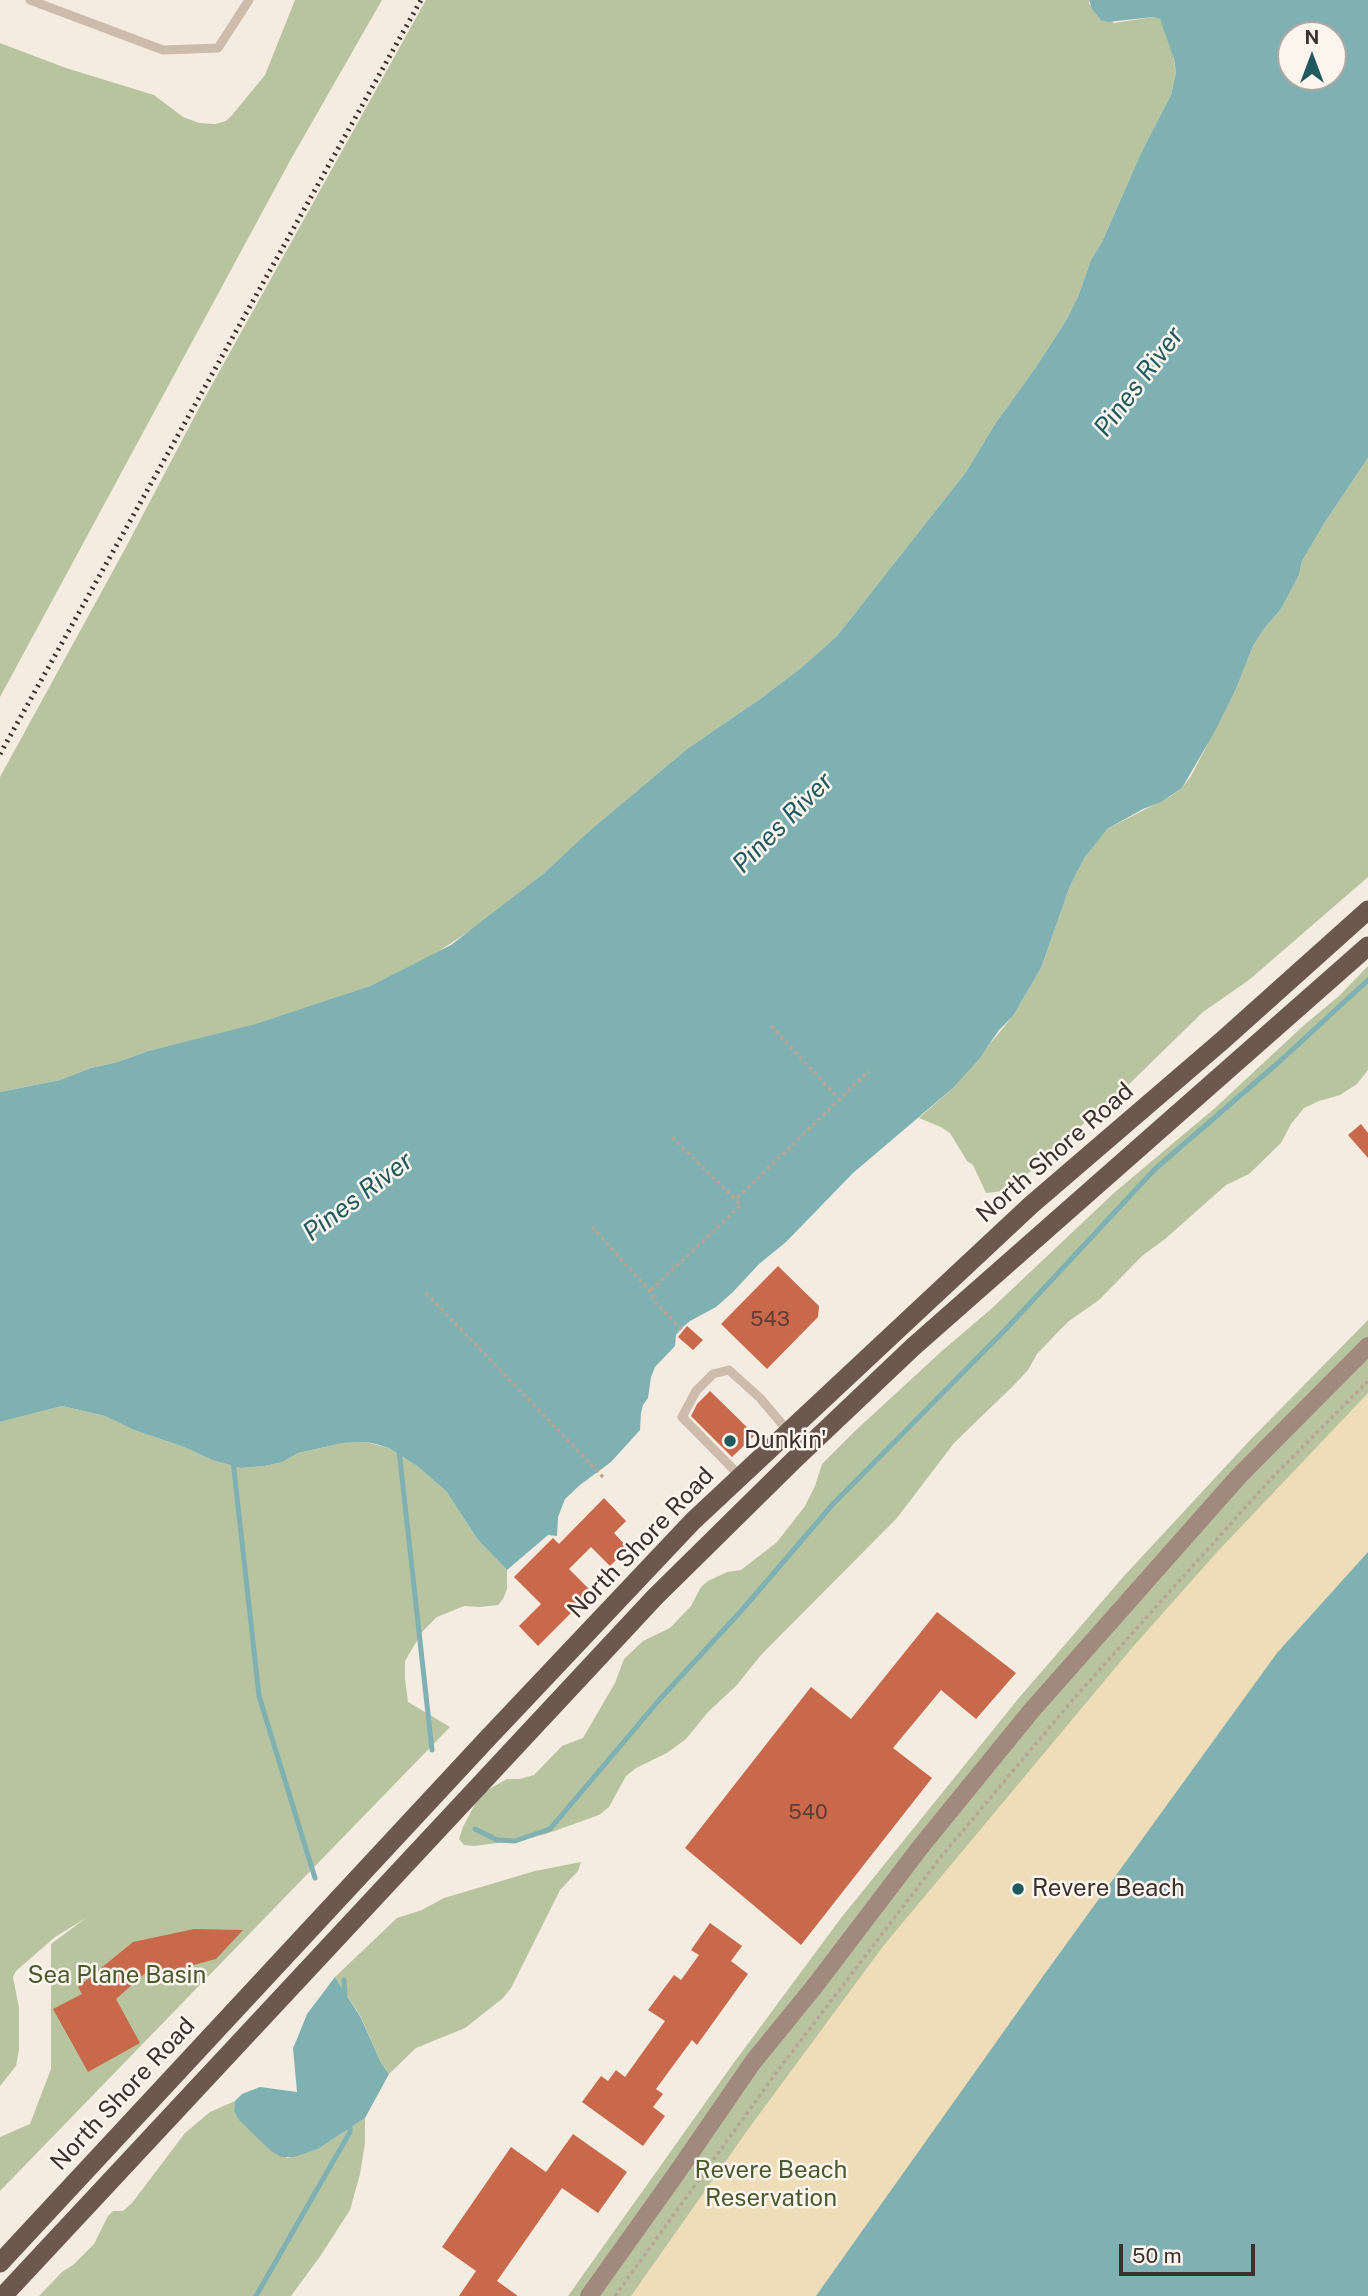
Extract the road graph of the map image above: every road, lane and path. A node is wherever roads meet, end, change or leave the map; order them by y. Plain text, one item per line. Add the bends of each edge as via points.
1 (30, 0) edge
2 (249, 0) edge
3 (1368, 910) edge
4 (1368, 946) edge
5 (771, 1026) dead end
6 (869, 1070) dead end
7 (839, 1099) junction
8 (670, 1135) dead end
9 (737, 1198) dead end
10 (592, 1227) dead end
11 (651, 1290) dead end
12 (426, 1293) dead end
13 (683, 1331) dead end
14 (1368, 1346) edge
15 (1368, 1381) edge
16 (788, 1431) junction
17 (740, 1476) junction
18 (603, 1477) dead end
19 (0, 2263) edge
20 (3, 2296) edge
21 (589, 2296) edge
22 (615, 2296) edge

1 - 2 lane via 163,50 218,48
3 - 16 highway, North Shore Road via 1031,1205
4 - 20 highway, North Shore Road via 913,1347 655,1597
5 - 7 path
6 - 7 path
7 - 9 path
8 - 11 path via 741,1205
10 - 13 path
12 - 18 path
14 - 21 main road via 1239,1476 1032,1710 922,1844 753,2062
15 - 22 path via 1269,1481 1076,1696 940,1858 776,2073
16 - 17 highway, North Shore Road
16 - 17 lane via 729,1370 713,1374 696,1391 682,1417
17 - 19 highway, North Shore Road via 505,1719

